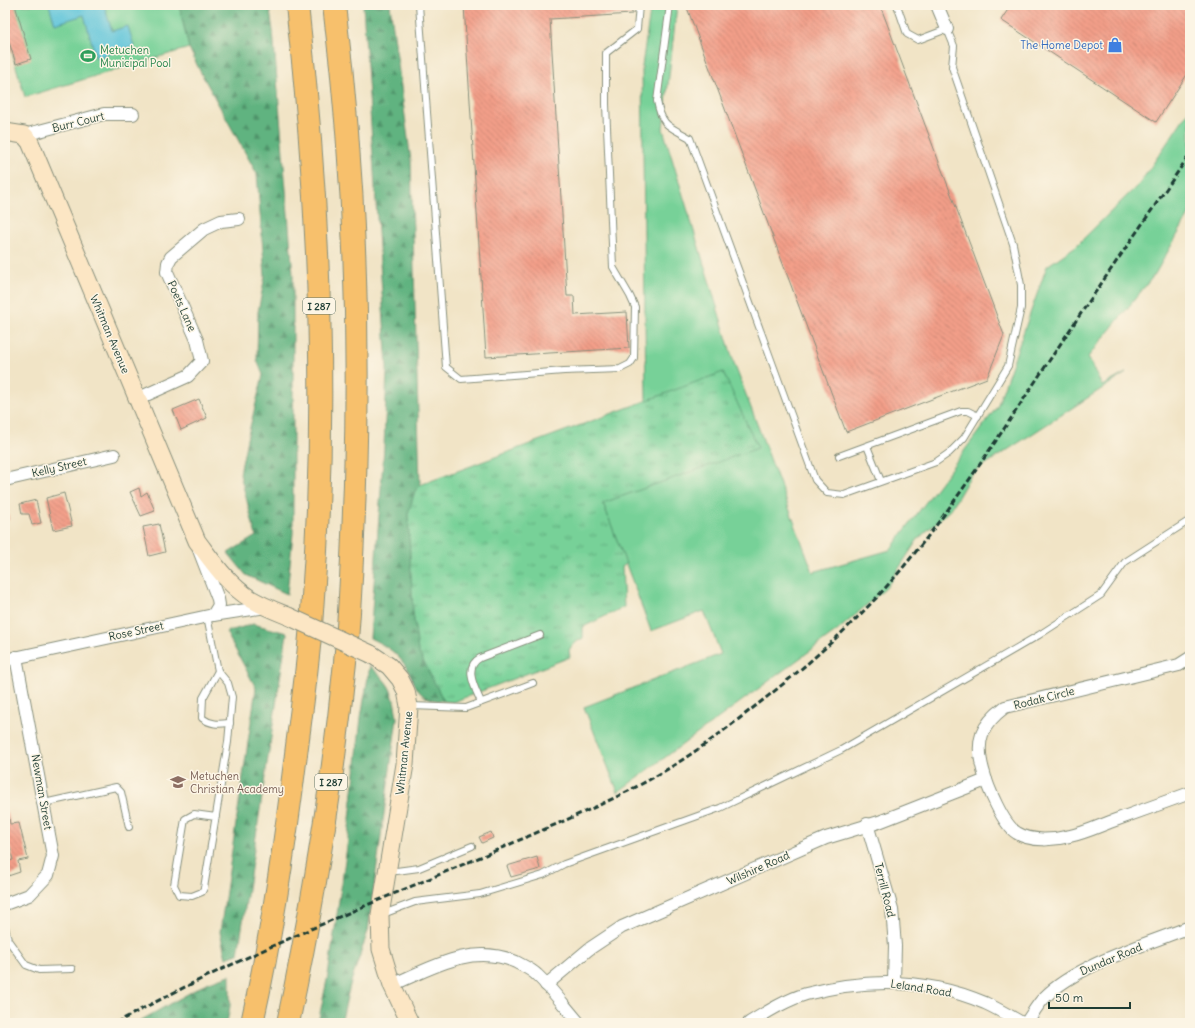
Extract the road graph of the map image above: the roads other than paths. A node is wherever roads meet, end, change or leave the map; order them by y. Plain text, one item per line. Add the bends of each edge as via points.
1 (297, 5) edge
2 (334, 5) edge
3 (419, 5) edge
4 (639, 5) edge
5 (670, 5) edge
6 (897, 5) edge
7 (937, 5) edge
8 (947, 29) junction
9 (134, 114) dead end
10 (16, 133) edge
11 (239, 218) dead end
12 (137, 399) junction
13 (978, 416) junction
14 (867, 446) junction
15 (114, 455) dead end
16 (839, 456) dead end
17 (5, 480) edge
18 (881, 481) junction
19 (1190, 520) edge
20 (197, 541) junction
21 (267, 607) junction
22 (210, 615) junction
23 (540, 636) dead end
24 (11, 658) edge
25 (1190, 658) edge
26 (218, 671) junction
27 (533, 683) dead end
28 (481, 702) junction
29 (409, 706) junction
30 (230, 723) junction
31 (986, 780) junction
32 (1190, 793) edge
33 (44, 803) junction
34 (216, 817) junction
35 (867, 824) junction
36 (129, 827) dead end
37 (472, 846) dead end
38 (387, 873) junction
39 (5, 904) edge
40 (380, 916) junction
41 (5, 927) edge
42 (1190, 927) edge
43 (72, 969) dead end
44 (894, 981) junction
45 (392, 985) junction
46 (546, 985) junction
47 (252, 1023) edge
48 (288, 1023) edge
49 (410, 1023) edge
50 (579, 1023) edge
51 (749, 1023) edge
52 (1022, 1023) edge
53 (1026, 1023) edge

1 - 47 highway, I 287 via 308,102 318,276 319,482 310,638 291,795 271,935
2 - 48 highway, I 287 via 344,98 355,260 357,414 353,538 345,662 329,795 313,901
3 - 4 lane via 446,368 461,379 620,369 630,364 634,358 635,307 614,267 608,175 606,53 637,28
5 - 18 lane via 657,101 659,112 663,123 690,138 815,480 827,493 844,495
6 - 8 lane via 907,34 918,40
7 - 8 street
8 - 13 lane via 954,46 952,67 1013,244 1021,285 1021,308 1008,366
9 - 10 street, Burr Court via 104,114
10 - 12 street, Whitman Avenue via 32,147
11 - 12 street, Poets Lane via 212,224 171,256 167,272 197,340 202,361 188,376
12 - 20 street, Whitman Avenue
13 - 14 lane via 961,411
13 - 18 lane via 964,438 936,462
14 - 16 lane
14 - 18 lane
15 - 17 street, Kelly Street
19 - 40 lane via 1125,562 1101,595 1039,635 841,750 764,788 720,808 564,864 543,874 480,894 415,902
20 - 21 street, Whitman Avenue via 227,580 251,599
20 - 22 street, Whitman Avenue via 199,554 218,598 219,605
21 - 22 street, Rose Street
21 - 29 street, Whitman Avenue, bridge via 371,654 389,666 400,679
22 - 24 street, Rose Street
22 - 26 lane
23 - 28 lane via 480,658 473,664 472,678
24 - 33 street, Newman Street
25 - 31 street, Rodak Circle via 1179,666 1005,708 992,718 980,739 979,755
26 - 30 lane via 228,683 230,690
26 - 30 lane via 203,698 202,718 208,723
27 - 28 lane
28 - 29 lane via 466,708
29 - 38 street, Whitman Avenue via 405,764
30 - 34 lane
31 - 32 street, Rodak Circle via 1000,811 1015,832 1024,837 1040,839 1071,836
31 - 35 street, Wilshire Road via 879,822
33 - 36 lane via 116,787 121,792
33 - 39 street, Newman Street via 53,856 48,875 29,895
34 - 34 lane via 202,892 192,896 179,895 174,885 185,819 194,814
35 - 44 street, Terrill Road via 892,909
35 - 46 street, Wilshire Road via 826,838 622,927 588,949
37 - 38 lane via 419,868
38 - 40 street, Whitman Avenue
40 - 45 street, Whitman Avenue via 381,949
41 - 43 lane via 8,940 26,965 39,970
42 - 53 street, Dundar Road via 1088,968 1064,982 1044,998
44 - 51 street, Leland Road via 855,984 805,994 773,1008
44 - 52 street, Leland Road via 943,989 985,1003
45 - 46 street via 447,960 476,954 505,958 536,974
45 - 49 street, Whitman Avenue
46 - 50 street

